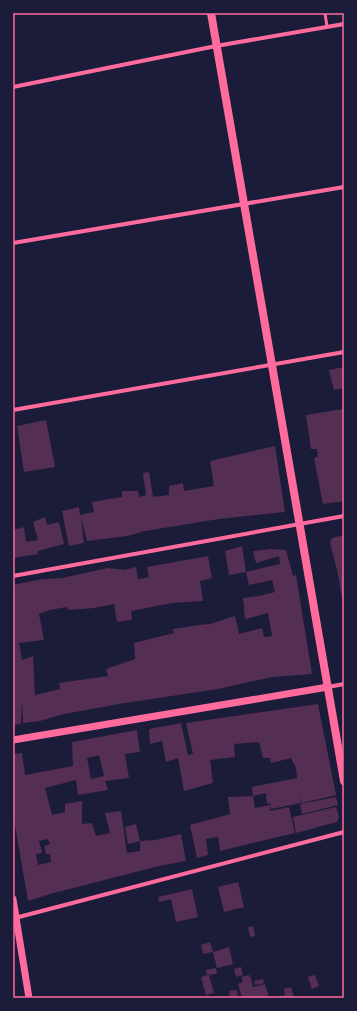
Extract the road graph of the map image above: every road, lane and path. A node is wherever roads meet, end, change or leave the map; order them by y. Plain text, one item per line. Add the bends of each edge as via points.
1 (211, 13) edge
2 (325, 13) edge
3 (344, 24) edge
4 (327, 27) junction
5 (216, 46) junction
6 (13, 87) edge
7 (344, 187) edge
8 (244, 204) junction
9 (13, 243) edge
10 (344, 352) edge
11 (272, 364) junction
12 (13, 410) edge
13 (344, 516) edge
14 (300, 523) junction
15 (13, 576) edge
16 (344, 684) edge
17 (328, 687) junction
18 (13, 740) edge
19 (344, 781) edge
20 (344, 832) edge
21 (13, 899) edge
22 (15, 919) edge
23 (29, 998) edge

1 - 5 main road
2 - 4 lane
3 - 4 street
4 - 5 street
5 - 6 street
5 - 8 main road
7 - 8 street
8 - 9 street
8 - 11 main road
10 - 11 street
11 - 12 street
11 - 14 main road
13 - 14 street
14 - 15 street
14 - 17 main road
16 - 17 street
17 - 18 street
17 - 19 main road
20 - 22 street
21 - 22 street
22 - 23 street

